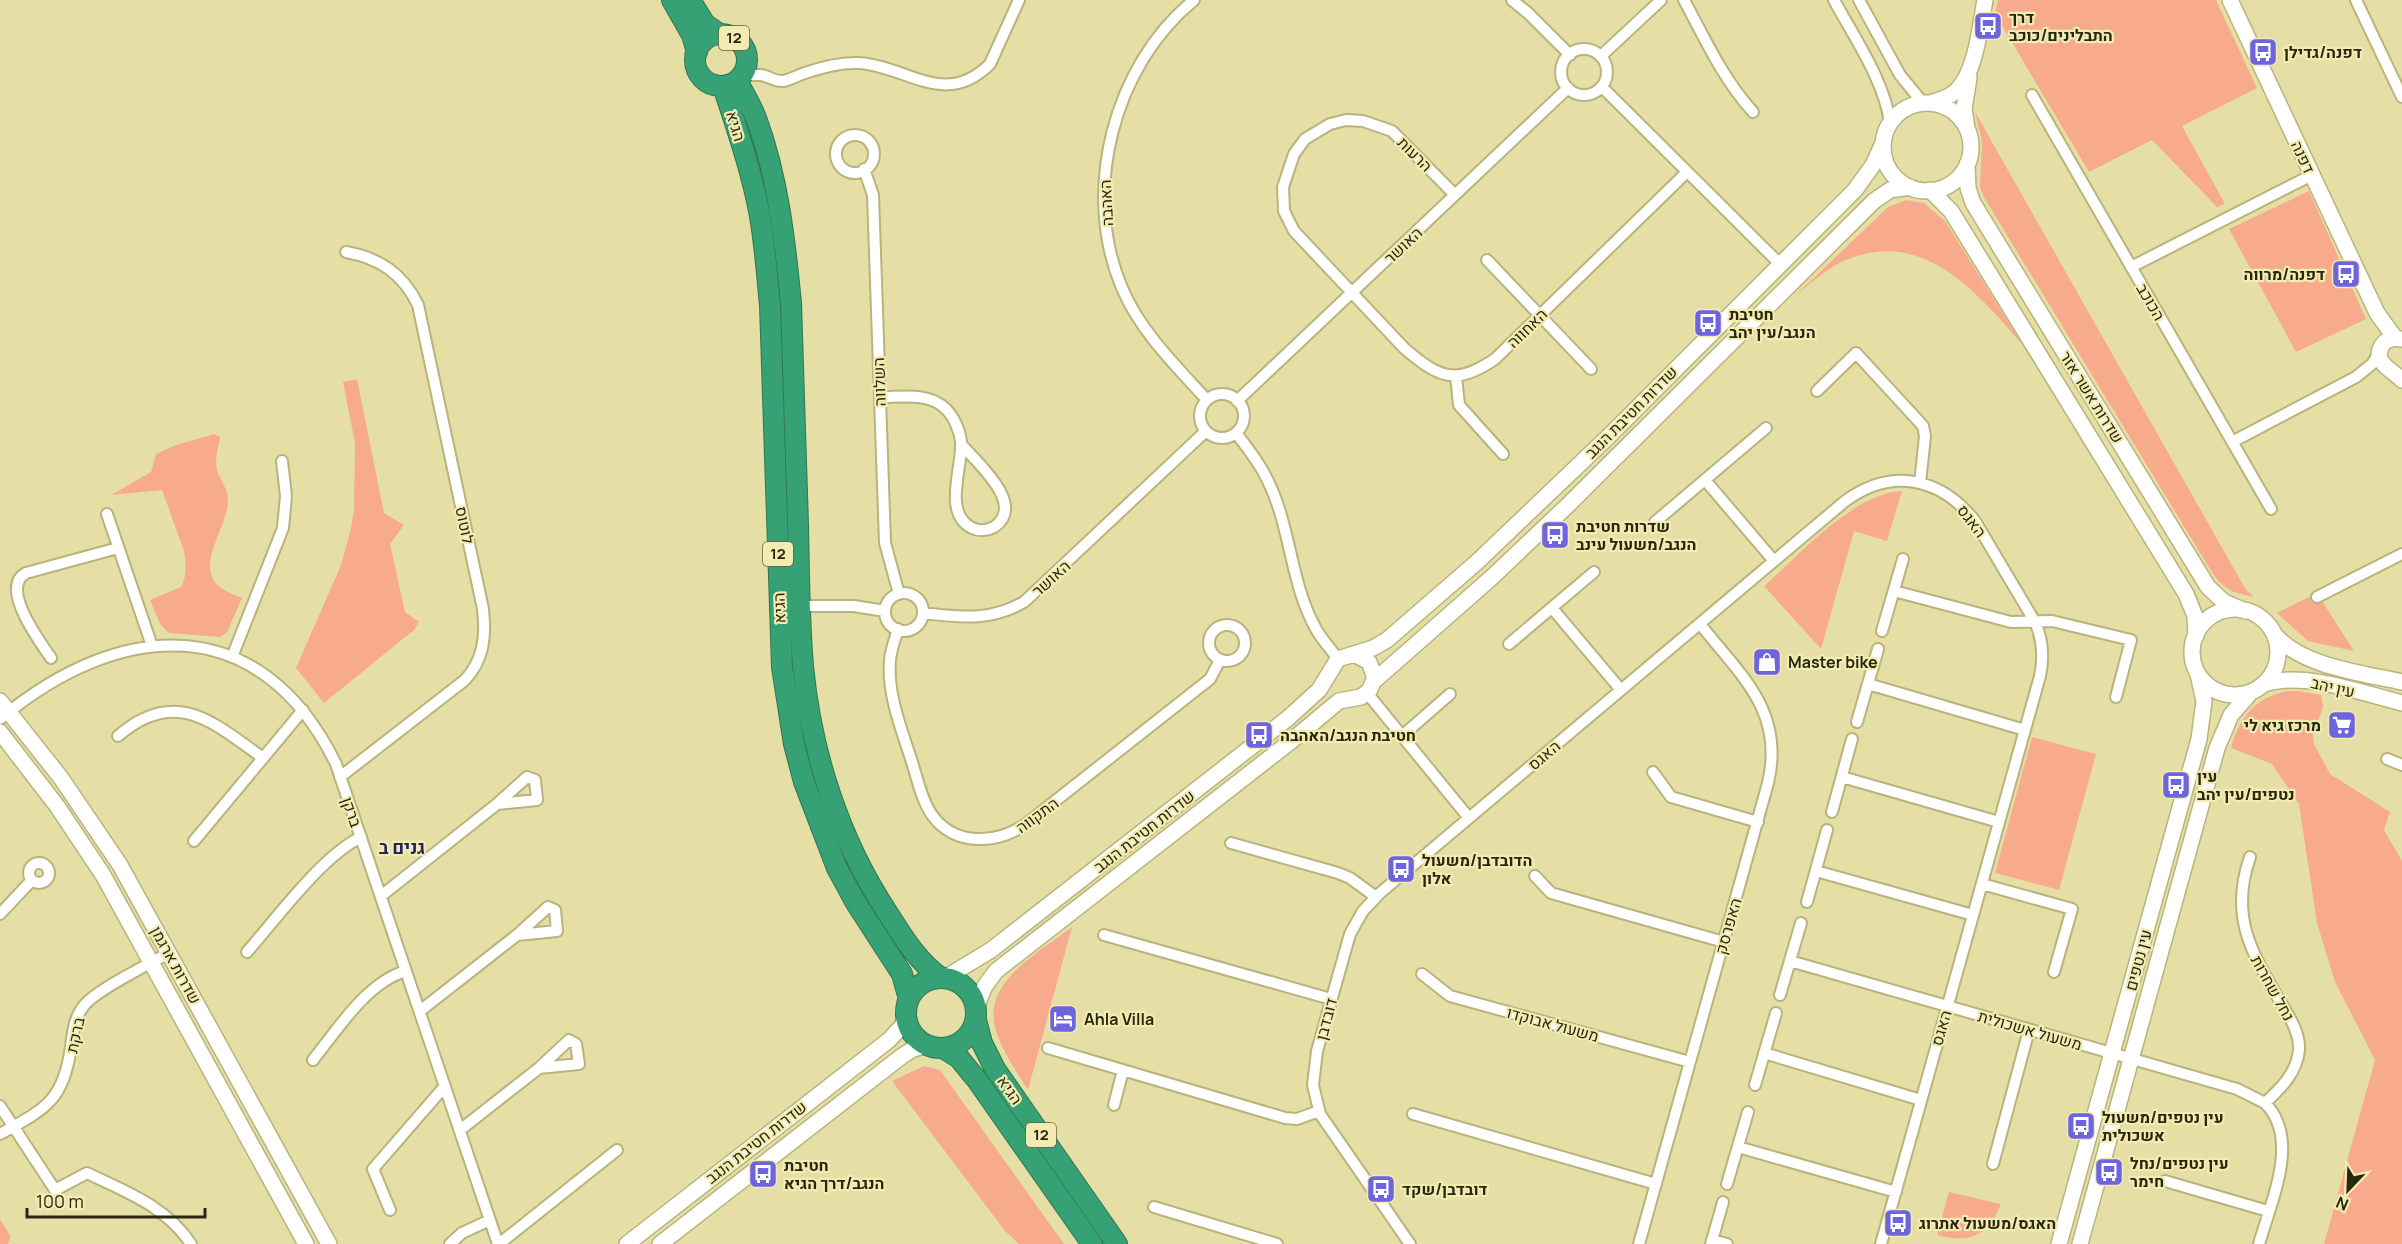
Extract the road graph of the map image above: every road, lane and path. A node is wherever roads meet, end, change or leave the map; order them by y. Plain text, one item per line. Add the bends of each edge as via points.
1 (672, 0) edge
2 (690, 0) edge
3 (1019, 0) edge
4 (1194, 0) edge
5 (1512, 0) edge
6 (1661, 0) edge
7 (1684, 0) edge
8 (1834, 0) edge
9 (1859, 0) edge
10 (1985, 0) edge
11 (2230, 0) edge
12 (2356, 0) edge
13 (721, 35) junction
14 (697, 52) junction
15 (1570, 55) junction
16 (1601, 56) junction
17 (1972, 60) junction
18 (734, 81) junction
19 (1602, 87) junction
20 (1568, 88) junction
21 (2032, 95) dead end
22 (2402, 97) edge
23 (1927, 103) junction
24 (1753, 112) dead end
25 (1890, 123) junction
26 (1967, 130) junction
27 (1883, 143) junction
28 (1967, 164) junction
29 (864, 169) dead end
30 (1687, 172) junction
31 (2312, 175) junction
32 (1910, 187) junction
33 (1930, 190) junction
34 (1455, 195) junction
35 (346, 252) dead end
36 (1487, 260) dead end
37 (1780, 264) junction
38 (2131, 267) junction
39 (1352, 293) junction
40 (2377, 313) junction
41 (1540, 315) junction
42 (2399, 338) edge
43 (2381, 350) junction
44 (1591, 369) dead end
45 (2397, 373) edge
46 (1456, 376) junction
47 (2356, 377) junction
48 (1816, 391) dead end
49 (880, 397) junction
50 (1207, 400) junction
51 (1238, 401) junction
52 (1766, 428) dead end
53 (1206, 432) junction
54 (1236, 433) junction
55 (2232, 442) junction
56 (962, 445) junction
57 (1503, 454) dead end
58 (282, 461) dead end
59 (1705, 480) junction
60 (1920, 483) junction
61 (2271, 508) dead end
62 (107, 514) dead end
63 (1655, 522) dead end
64 (118, 548) junction
65 (2402, 554) edge
66 (1903, 559) dead end
67 (1774, 561) junction
68 (1594, 572) dead end
69 (1894, 591) junction
70 (899, 594) junction
71 (2317, 597) dead end
72 (800, 606) junction
73 (1552, 608) junction
74 (885, 611) junction
75 (2245, 611) junction
76 (923, 613) junction
77 (2034, 621) junction
78 (1700, 624) junction
79 (898, 629) junction
80 (1882, 631) dead end
81 (2274, 634) junction
82 (2196, 636) junction
83 (1509, 644) dead end
84 (152, 646) junction
85 (1878, 649) dead end
86 (1354, 654) junction
87 (232, 657) junction
88 (51, 658) dead end
89 (1220, 660) dead end
90 (1335, 665) junction
91 (2198, 674) junction
92 (2402, 682) edge
93 (1868, 684) junction
94 (1370, 687) junction
95 (2258, 688) junction
96 (1621, 690) junction
97 (1450, 694) dead end
98 (2116, 697) dead end
99 (1351, 698) junction
100 (2402, 703) edge
101 (303, 710) junction
102 (3, 711) edge
103 (1857, 722) dead end
104 (2025, 730) junction
105 (0, 732) edge
106 (118, 736) dead end
107 (1402, 736) junction
108 (1852, 739) dead end
109 (263, 758) junction
110 (2387, 759) dead end
111 (2402, 765) edge
112 (1653, 772) dead end
113 (340, 777) junction
114 (1842, 777) junction
115 (497, 804) dead end
116 (1832, 812) dead end
117 (1469, 818) junction
118 (1758, 822) junction
119 (1999, 822) junction
120 (1827, 830) dead end
121 (361, 837) junction
122 (194, 841) dead end
123 (1231, 843) dead end
124 (2250, 857) dead end
125 (1816, 871) junction
126 (1534, 876) dead end
127 (32, 880) dead end
128 (1982, 884) junction
129 (381, 896) junction
130 (1376, 897) junction
131 (1807, 902) dead end
132 (0, 914) edge
133 (1973, 915) junction
134 (1801, 923) dead end
135 (517, 935) dead end
136 (1104, 935) dead end
137 (1724, 942) junction
138 (247, 952) dead end
139 (169, 953) junction
140 (1790, 961) junction
141 (151, 963) junction
142 (406, 971) junction
143 (2054, 972) dead end
144 (1422, 974) dead end
145 (943, 978) junction
146 (1780, 995) dead end
147 (1331, 999) junction
148 (908, 1006) junction
149 (1947, 1007) junction
150 (420, 1011) junction
151 (976, 1013) junction
152 (1776, 1013) dead end
153 (2029, 1030) junction
154 (935, 1047) junction
155 (1048, 1048) dead end
156 (1764, 1053) junction
157 (2112, 1053) junction
158 (2131, 1059) junction
159 (313, 1060) dead end
160 (1690, 1062) junction
161 (538, 1068) dead end
162 (1123, 1070) junction
163 (1755, 1085) dead end
164 (445, 1086) junction
165 (1921, 1100) junction
166 (2265, 1103) junction
167 (1114, 1105) dead end
168 (0, 1106) edge
169 (1319, 1111) junction
170 (1748, 1112) dead end
171 (1413, 1113) dead end
172 (13, 1127) junction
173 (460, 1130) junction
174 (0, 1134) edge
175 (1738, 1147) junction
176 (617, 1150) dead end
177 (1993, 1164) dead end
178 (2165, 1181) dead end
179 (1656, 1184) junction
180 (1727, 1185) dead end
181 (1896, 1192) junction
182 (1723, 1202) dead end
183 (1154, 1207) dead end
184 (390, 1210) dead end
185 (2268, 1211) junction
186 (490, 1220) junction
187 (1236, 1232) junction
188 (1711, 1242) edge
189 (191, 1244) edge
190 (306, 1244) edge
191 (329, 1244) edge
192 (450, 1244) edge
193 (499, 1244) edge
194 (627, 1244) edge
195 (660, 1244) edge
196 (1092, 1244) edge
197 (1117, 1244) edge
198 (1233, 1244) edge
199 (1277, 1244) edge
200 (1410, 1244) edge
201 (1639, 1244) edge
202 (1727, 1244) edge
203 (1881, 1244) edge
204 (2059, 1244) edge
205 (2080, 1244) edge
206 (2259, 1244) edge

1 - 14 highway, 12
2 - 13 highway, 12 via 705,24
3 - 18 street via 990,64 963,82 930,83 859,63 835,65 782,82 763,75
4 - 50 street, האהבה via 1145,56 1128,90 1113,126 1103,207 1121,287 1137,317
5 - 15 street
6 - 16 street
7 - 24 street via 1723,74
8 - 25 street via 1880,87
9 - 23 street via 1900,75
10 - 17 street
11 - 31 street, דפנה
12 - 22 street
13 - 14 highway, 12 via 710,37
13 - 18 highway, 12 via 732,37 743,47 747,61
14 - 18 highway, 12 via 696,63 708,82
15 - 16 street via 1584,49
15 - 20 street via 1561,72
16 - 19 street via 1607,72
17 - 23 street via 1958,89 1946,98
17 - 26 street via 1964,109
18 - 72 highway, הגיא / 12 via 755,116 766,153 787,261
18 - 148 highway, הגיא / 12 via 759,215 770,304 782,657 794,744 804,782 837,868 902,974
19 - 20 street via 1584,95
19 - 30 street
20 - 34 street, האושר
21 - 38 street, הכוכב
23 - 25 street via 1904,110
23 - 26 street via 1950,110
25 - 27 street
26 - 28 street
27 - 32 street via 1889,169
27 - 37 street, שדרות חטיבת הנגב via 1859,185
28 - 33 street via 1955,180
28 - 75 street, שדרות אשר אזר via 1973,204 2208,587 2224,602
29 - 49 street, השלווה via 873,195
30 - 37 street
30 - 41 street, האחווה
31 - 38 street
31 - 40 street, דפנה
32 - 33 street
32 - 94 street, שדרות חטיבת הנגב via 1890,190 1874,201 1574,500
33 - 82 street, שדרות אשר אזר via 1951,211 2186,594 2195,616
34 - 39 street, האושר
34 - 39 street, הרעות via 1392,131 1346,120 1330,123 1305,139 1294,154 1283,187 1284,211 1294,231
35 - 113 street, לוטוס via 386,265 405,282 418,305 485,633 478,663 465,680
36 - 41 street
37 - 86 street, שדרות חטיבת הנגב via 1477,562 1392,636
38 - 55 street, הכוכב
39 - 46 street via 1424,365
39 - 51 street, האושר
40 - 42 street, דפנה
40 - 43 street, דפנה
41 - 44 street
41 - 46 street, האחווה via 1495,359 1476,372
42 - 43 street via 2386,342
43 - 45 street via 2381,361
43 - 47 street
45 - 47 street via 2375,371
46 - 57 street via 1459,405
47 - 55 street
48 - 60 street via 1856,353 1923,426
49 - 56 street via 916,396 938,403 953,418
49 - 70 street, השלווה via 885,543
50 - 51 street via 1222,395
50 - 53 street via 1200,416
51 - 54 street via 1244,416
52 - 59 street
53 - 54 street via 1222,438
53 - 76 street, האושר via 1024,602 1007,612 986,617
54 - 90 street via 1268,479 1307,610
55 - 61 street, הכוכב
56 - 56 street via 957,512 974,529 990,529 1003,516 1005,499
58 - 87 street via 286,496 283,528
59 - 63 street
59 - 67 street
60 - 67 street, האגס via 1883,483 1856,493
60 - 77 street, האגס via 1940,490 1965,508
62 - 64 street
64 - 84 street
64 - 88 street via 26,573 11,584 14,606
65 - 71 street
66 - 69 street
67 - 78 street, האגס
68 - 73 street
69 - 77 street via 2011,622
69 - 80 street
70 - 74 street via 891,598
70 - 76 street via 912,594 922,604
72 - 74 street via 854,606
72 - 145 highway, הגיא / 12 via 808,704 824,776 839,817 874,892 914,954
73 - 83 street
73 - 96 street
74 - 79 street via 891,625
75 - 81 street via 2263,620
75 - 82 street via 2213,616
76 - 79 street via 918,625
77 - 98 street via 2052,621 2131,640
77 - 104 street, האגס via 2042,643 2042,664
78 - 96 street, האגס
78 - 118 street, האפרסק via 1758,698 1769,723 1773,762
79 - 89 street, התקווה via 891,652 891,683 898,721 922,793 943,826 968,838 995,840 1015,832 1210,679
81 - 92 street, עין יהב via 2291,650 2311,660
81 - 95 street via 2277,663
82 - 91 street via 2192,656
84 - 87 street, ברקן via 185,645
84 - 102 street, ברקן via 99,658
85 - 93 street
86 - 90 street
86 - 94 street via 1370,662 1374,671
87 - 101 street, ברקן via 282,688
90 - 99 street via 1334,687
90 - 145 street, שדרות חטיבת הנגב via 1316,694 1287,719 991,950
91 - 95 street via 2218,692 2232,695
91 - 157 street, עין נטפים via 2204,701 2200,730
93 - 103 street
93 - 104 street
94 - 99 street
94 - 107 street
95 - 100 street, עין יהב via 2280,680 2301,680
95 - 158 street, עין נטפים via 2231,715 2217,748
96 - 117 street, האגס
97 - 107 street
99 - 151 street, שדרות חטיבת הנגב via 1336,703 996,971 984,986
101 - 109 street
101 - 113 street, ברקן via 323,738
102 - 139 street, שדרות ארגמן via 55,770 97,830
104 - 119 street, האגס
105 - 141 street, שדרות ארגמן via 81,840
106 - 109 street via 148,716 175,711 189,713 211,722
107 - 117 street
108 - 114 street
109 - 122 street
110 - 111 street
112 - 118 street via 1671,797
113 - 121 street, ברקן
114 - 116 street
114 - 119 street
115 - 129 street
117 - 130 street, דובדבן
118 - 137 street, האפרסק
119 - 128 street, האגס
120 - 125 street
121 - 129 street, ברקן
121 - 138 street via 323,865
123 - 130 street via 1344,875
124 - 166 street, נחל שחרות via 2241,892 2243,926 2255,958 2293,1023 2299,1042 2290,1075
125 - 131 street
125 - 133 street
126 - 137 street via 1551,893
127 - 132 street
128 - 133 street, האגס
128 - 143 street via 2072,909
129 - 142 street, ברקן
130 - 147 street, דובדבן via 1350,934
133 - 149 street, האגס
134 - 140 street
135 - 150 street
136 - 147 street
137 - 160 street, האפרסק
139 - 141 street, ברקת
139 - 191 street, שדרות ארגמן
140 - 146 street
140 - 149 street, משעול אשכולית
141 - 172 street, ברקת via 85,1003 76,1018 68,1069 58,1094 46,1107
141 - 190 street, שדרות ארגמן
142 - 150 street, ברקן
142 - 159 street via 375,986
144 - 160 street, משעול אבוקדו via 1450,996
145 - 148 highway via 922,984
145 - 151 highway, 12 via 967,989
147 - 169 street, דובדבן via 1313,1069
148 - 154 highway, 12 via 912,1032
148 - 194 street, שדרות חטיבת הנגב via 898,1031 879,1048
149 - 153 street, משעול אשכולית
149 - 165 street, האגס
150 - 164 street, ברקן
151 - 154 highway via 966,1039 955,1046
151 - 197 highway, הגיא / 12 via 982,1043 995,1069
152 - 156 street
153 - 157 street, משעול אשכולית
153 - 177 street
154 - 195 street, שדרות חטיבת הנגב via 913,1049 891,1064
154 - 196 highway, הגיא / 12 via 963,1063 977,1080
155 - 162 street
156 - 163 street
156 - 165 street
157 - 158 street, משעול אשכולית
157 - 204 street, עין נטפים
158 - 166 street, משעול אשכולית via 2237,1089
158 - 205 street, עין נטפים
160 - 179 street, האפרסק
161 - 173 street
162 - 167 street
162 - 169 street via 1285,1118 1297,1119
164 - 173 street, ברקן
164 - 184 street via 373,1169
165 - 181 street, האגס
166 - 185 street via 2280,1124 2283,1142 2282,1161
168 - 172 street
169 - 200 street, דובדבן
170 - 175 street
171 - 179 street
172 - 174 street, ברקת
172 - 189 street via 55,1190 87,1173 159,1210 174,1221
173 - 186 street, ברקן
175 - 180 street
175 - 181 street
176 - 193 street
178 - 185 street
179 - 201 street, האפרסק
181 - 203 street, האגס
182 - 188 street
183 - 187 street
185 - 206 street
186 - 192 street via 467,1230
186 - 193 street, ברקן
187 - 198 street
187 - 199 street
188 - 202 street

